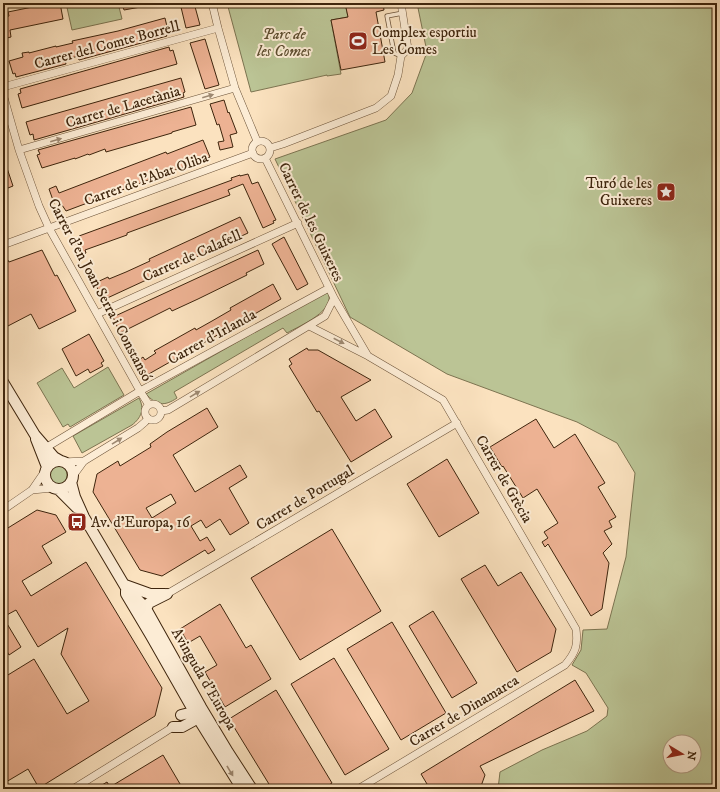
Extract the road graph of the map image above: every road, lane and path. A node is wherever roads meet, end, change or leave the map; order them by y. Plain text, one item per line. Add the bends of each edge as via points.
1 (212, 3) edge
2 (401, 3) edge
3 (403, 14) junction
4 (218, 28) junction
5 (401, 56) junction
6 (3, 87) edge
7 (236, 88) junction
8 (3, 94) edge
9 (257, 141) junction
10 (270, 148) junction
11 (18, 150) junction
12 (252, 153) junction
13 (265, 158) junction
14 (298, 223) junction
15 (49, 228) junction
16 (3, 245) edge
17 (329, 288) junction
18 (334, 298) junction
19 (96, 314) junction
20 (309, 326) junction
21 (368, 356) junction
22 (3, 382) edge
23 (140, 391) junction
24 (149, 405) junction
25 (161, 411) junction
26 (148, 418) junction
27 (456, 423) junction
28 (35, 435) junction
29 (47, 447) junction
30 (84, 461) junction
31 (62, 462) junction
32 (46, 469) junction
33 (72, 479) junction
34 (55, 489) junction
35 (32, 490) junction
36 (3, 510) edge
37 (80, 511) junction
38 (125, 586) junction
39 (168, 594) junction
40 (146, 609) junction
41 (576, 649) joint
42 (161, 653) junction
43 (182, 672) junction
44 (181, 689) junction
45 (181, 715) junction
46 (196, 715) junction
47 (178, 727) junction
48 (209, 735) junction
49 (228, 752) junction
50 (240, 788) edge
51 (73, 789) edge
52 (252, 789) edge
53 (358, 789) edge

1 - 4 street
2 - 3 street
3 - 5 street via 408,49
3 - 5 lane via 387,16 394,53
4 - 6 street, Carrer del Comte Borrell
4 - 7 street
5 - 10 street via 391,96 376,108
7 - 9 street
11 -> 7 street, Carrer de Lacetània
8 - 11 street, Carrer d'en Joan Serra i Constansó
9 - 10 street via 265,142
9 - 12 street via 252,147
10 - 13 street
11 - 15 street, Carrer d'en Joan Serra i Constansó
12 - 13 street via 257,158
12 - 15 street, Carrer de l'Abat Oliba
13 - 14 street, Carrer de les Guixeres
14 - 17 street, Carrer de les Guixeres
14 - 19 street, Carrer de Calafell
15 - 16 street, Carrer de l'Abat Oliba
15 - 19 street, Carrer d'en Joan Serra i Constansó
17 - 18 street, Carrer de les Guixeres
17 - 23 street, Carrer d'Irlanda
18 - 20 street via 326,316
18 - 21 street, Carrer de Grècia
19 - 23 street, Carrer d'en Joan Serra i Constansó
20 -> 21 street, Carrer de Grècia
25 -> 20 street via 168,410
21 - 27 street, Carrer de Grècia via 443,400
22 - 28 street
23 - 24 street, Carrer d'en Joan Serra i Constansó
23 - 29 street, Carrer d'Irlanda
24 - 25 street via 156,405
24 - 26 street via 145,410
25 - 26 street via 156,419
30 -> 26 street via 138,428
27 - 39 street, Carrer de Portugal
27 - 41 street, Carrer de Grècia via 576,629
28 - 29 street
28 - 32 street
29 - 31 street via 54,457
30 - 31 street
30 - 33 street
31 - 32 street via 53,462
31 - 33 street via 70,468
32 - 34 street via 46,481
32 - 35 street
33 - 34 street via 66,488
33 - 37 street, Avinguda d'Europa
34 - 35 street
34 - 37 street, Avinguda d'Europa
35 - 36 street
37 - 38 street, Avinguda d'Europa
38 - 39 street via 150,594
38 - 40 street, Avinguda d'Europa
38 - 42 street, Avinguda d'Europa via 126,594
39 - 40 street via 149,603
40 - 42 street via 144,613 160,642
40 - 43 street, Avinguda d'Europa
41 - 53 street, Carrer de Dinamarca via 566,665
42 - 44 street, Avinguda d'Europa
43 - 46 street via 182,682 198,709
43 - 49 street, Avinguda d'Europa
44 - 45 street
44 - 46 street, Avinguda d'Europa
45 - 46 street
45 - 47 street
46 - 47 street via 193,721
46 - 48 street, Avinguda d'Europa
46 - 49 street via 202,717 222,751
47 - 48 street via 198,730
47 - 51 street
48 -> 50 street, Avinguda d'Europa
49 - 52 street, Avinguda d'Europa

